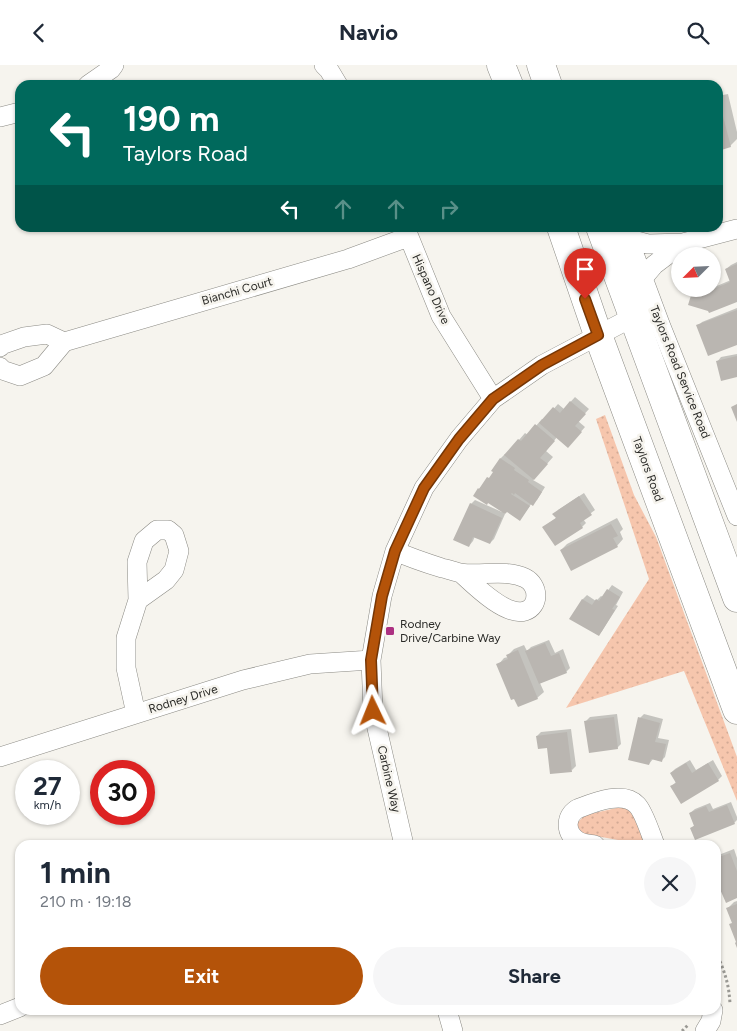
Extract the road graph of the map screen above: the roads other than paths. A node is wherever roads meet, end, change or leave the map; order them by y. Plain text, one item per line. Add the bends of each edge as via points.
1 (114, 65) edge
2 (324, 65) edge
3 (501, 65) edge
4 (541, 65) edge
5 (95, 80) edge
6 (335, 80) edge
7 (506, 80) edge
8 (546, 80) edge
9 (550, 80) edge
10 (15, 113) edge
11 (0, 117) edge
12 (737, 229) edge
13 (407, 232) edge
14 (563, 232) edge
15 (602, 232) edge
16 (627, 233) edge
17 (683, 243) junction
18 (643, 278) junction
19 (633, 317) junction
20 (598, 335) junction
21 (64, 342) junction
22 (0, 347) edge
23 (0, 367) edge
24 (493, 399) junction
25 (737, 516) edge
26 (395, 551) junction
27 (461, 573) dead end
28 (737, 598) edge
29 (138, 600) dead end
30 (371, 660) junction
31 (737, 710) edge
32 (136, 714) junction
33 (0, 757) edge
34 (403, 840) edge
35 (577, 840) edge
36 (653, 840) edge
37 (15, 1009) edge
38 (0, 1015) edge
39 (449, 1015) edge
40 (717, 1015) edge
41 (454, 1031) edge
42 (705, 1031) edge

1 - 5 street
2 - 6 street
3 - 7 main road
4 - 8 main road
4 - 9 street
10 - 11 street
12 - 17 street
13 - 21 street, Bianchi Court via 348,259
13 - 24 street, Hispano Drive via 441,316
14 - 20 main road, Taylors Road
15 - 19 main road
16 - 17 street via 648,244
16 - 18 street, Taylors Road Service Road
17 - 18 street via 654,265
18 - 25 street, Taylors Road Service Road
19 - 20 street, Carbine Way
19 - 28 main road
20 - 24 street, Carbine Way via 542,365
20 - 31 main road, Taylors Road
21 - 22 street via 47,334 24,337
21 - 23 street via 44,366 20,376
24 - 26 street, Carbine Way via 424,488
26 - 27 street
26 - 30 street, Carbine Way via 382,596
29 - 32 street via 126,639 126,668
30 - 32 street, Rodney Drive via 310,664 243,680
30 - 34 street, Carbine Way via 373,711
32 - 33 street, Rodney Drive
35 - 36 street via 569,829 572,812 619,797 632,801 641,810
37 - 38 street
39 - 41 street
40 - 42 street

